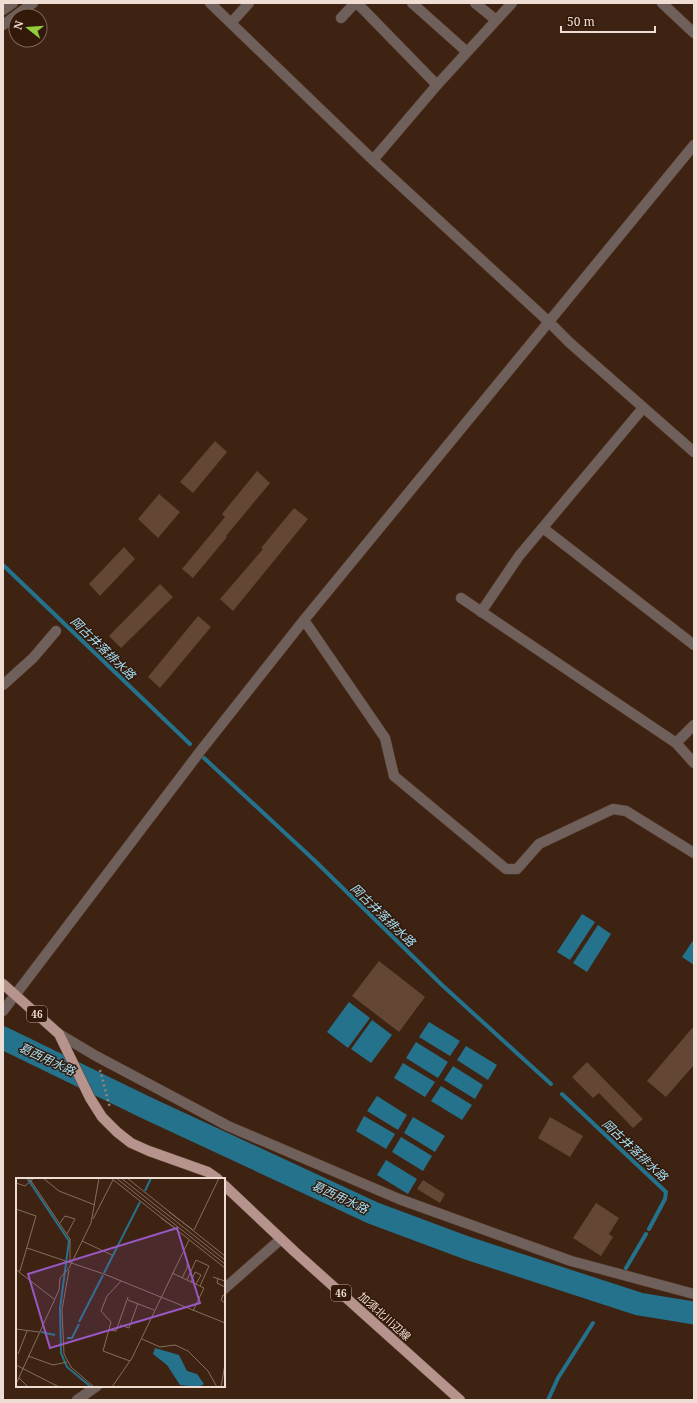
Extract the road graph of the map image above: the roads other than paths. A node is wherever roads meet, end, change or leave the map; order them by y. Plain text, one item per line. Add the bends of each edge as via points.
1 (13, 3) edge
2 (33, 3) edge
3 (210, 3) edge
4 (249, 3) edge
5 (356, 3) edge
6 (412, 3) edge
7 (475, 3) edge
8 (512, 3) edge
9 (662, 3) edge
10 (3, 10) edge
11 (341, 18) dead end
12 (496, 20) junction
13 (231, 23) junction
14 (3, 25) edge
15 (694, 33) edge
16 (467, 52) junction
17 (437, 85) junction
18 (694, 145) edge
19 (373, 160) junction
20 (549, 322) junction
21 (643, 408) junction
22 (694, 452) edge
23 (543, 528) junction
24 (461, 598) dead end
25 (481, 612) junction
26 (304, 620) junction
27 (56, 631) dead end
28 (694, 646) edge
29 (3, 685) edge
30 (694, 725) edge
31 (676, 743) junction
32 (694, 763) edge
33 (693, 848) edge
34 (3, 984) edge
35 (15, 996) junction
36 (3, 1010) edge
37 (59, 1034) junction
38 (217, 1178) edge
39 (225, 1186) edge
40 (281, 1238) junction
41 (225, 1288) edge
42 (694, 1294) edge
43 (96, 1387) edge
44 (77, 1400) edge
45 (460, 1400) edge

1 - 10 street
2 - 14 street
3 - 13 street
4 - 13 street
5 - 11 street
5 - 17 street
6 - 16 street
7 - 12 street
8 - 12 street
9 - 15 street
12 - 16 street
13 - 19 street
16 - 17 street
17 - 19 street
18 - 20 street
19 - 20 street
20 - 21 street
20 - 26 street
21 - 22 street
21 - 23 street
23 - 25 street via 519,556
23 - 28 street
24 - 25 street
25 - 31 street
26 - 33 street via 385,738 394,776 506,870 517,869 539,844 613,810 626,810
26 - 35 street via 199,753
27 - 29 street via 33,658
30 - 31 street
31 - 32 street
34 - 35 main road, 46
35 - 36 street
35 - 37 main road, 46
37 - 38 main road, 46 via 90,1098 102,1117 117,1132 149,1151 208,1172
37 - 42 street via 228,1126 399,1199 571,1261
39 - 40 main road, 加須北川辺線 / 46
40 - 41 street
40 - 45 main road, 加須北川辺線 / 46
43 - 44 street

